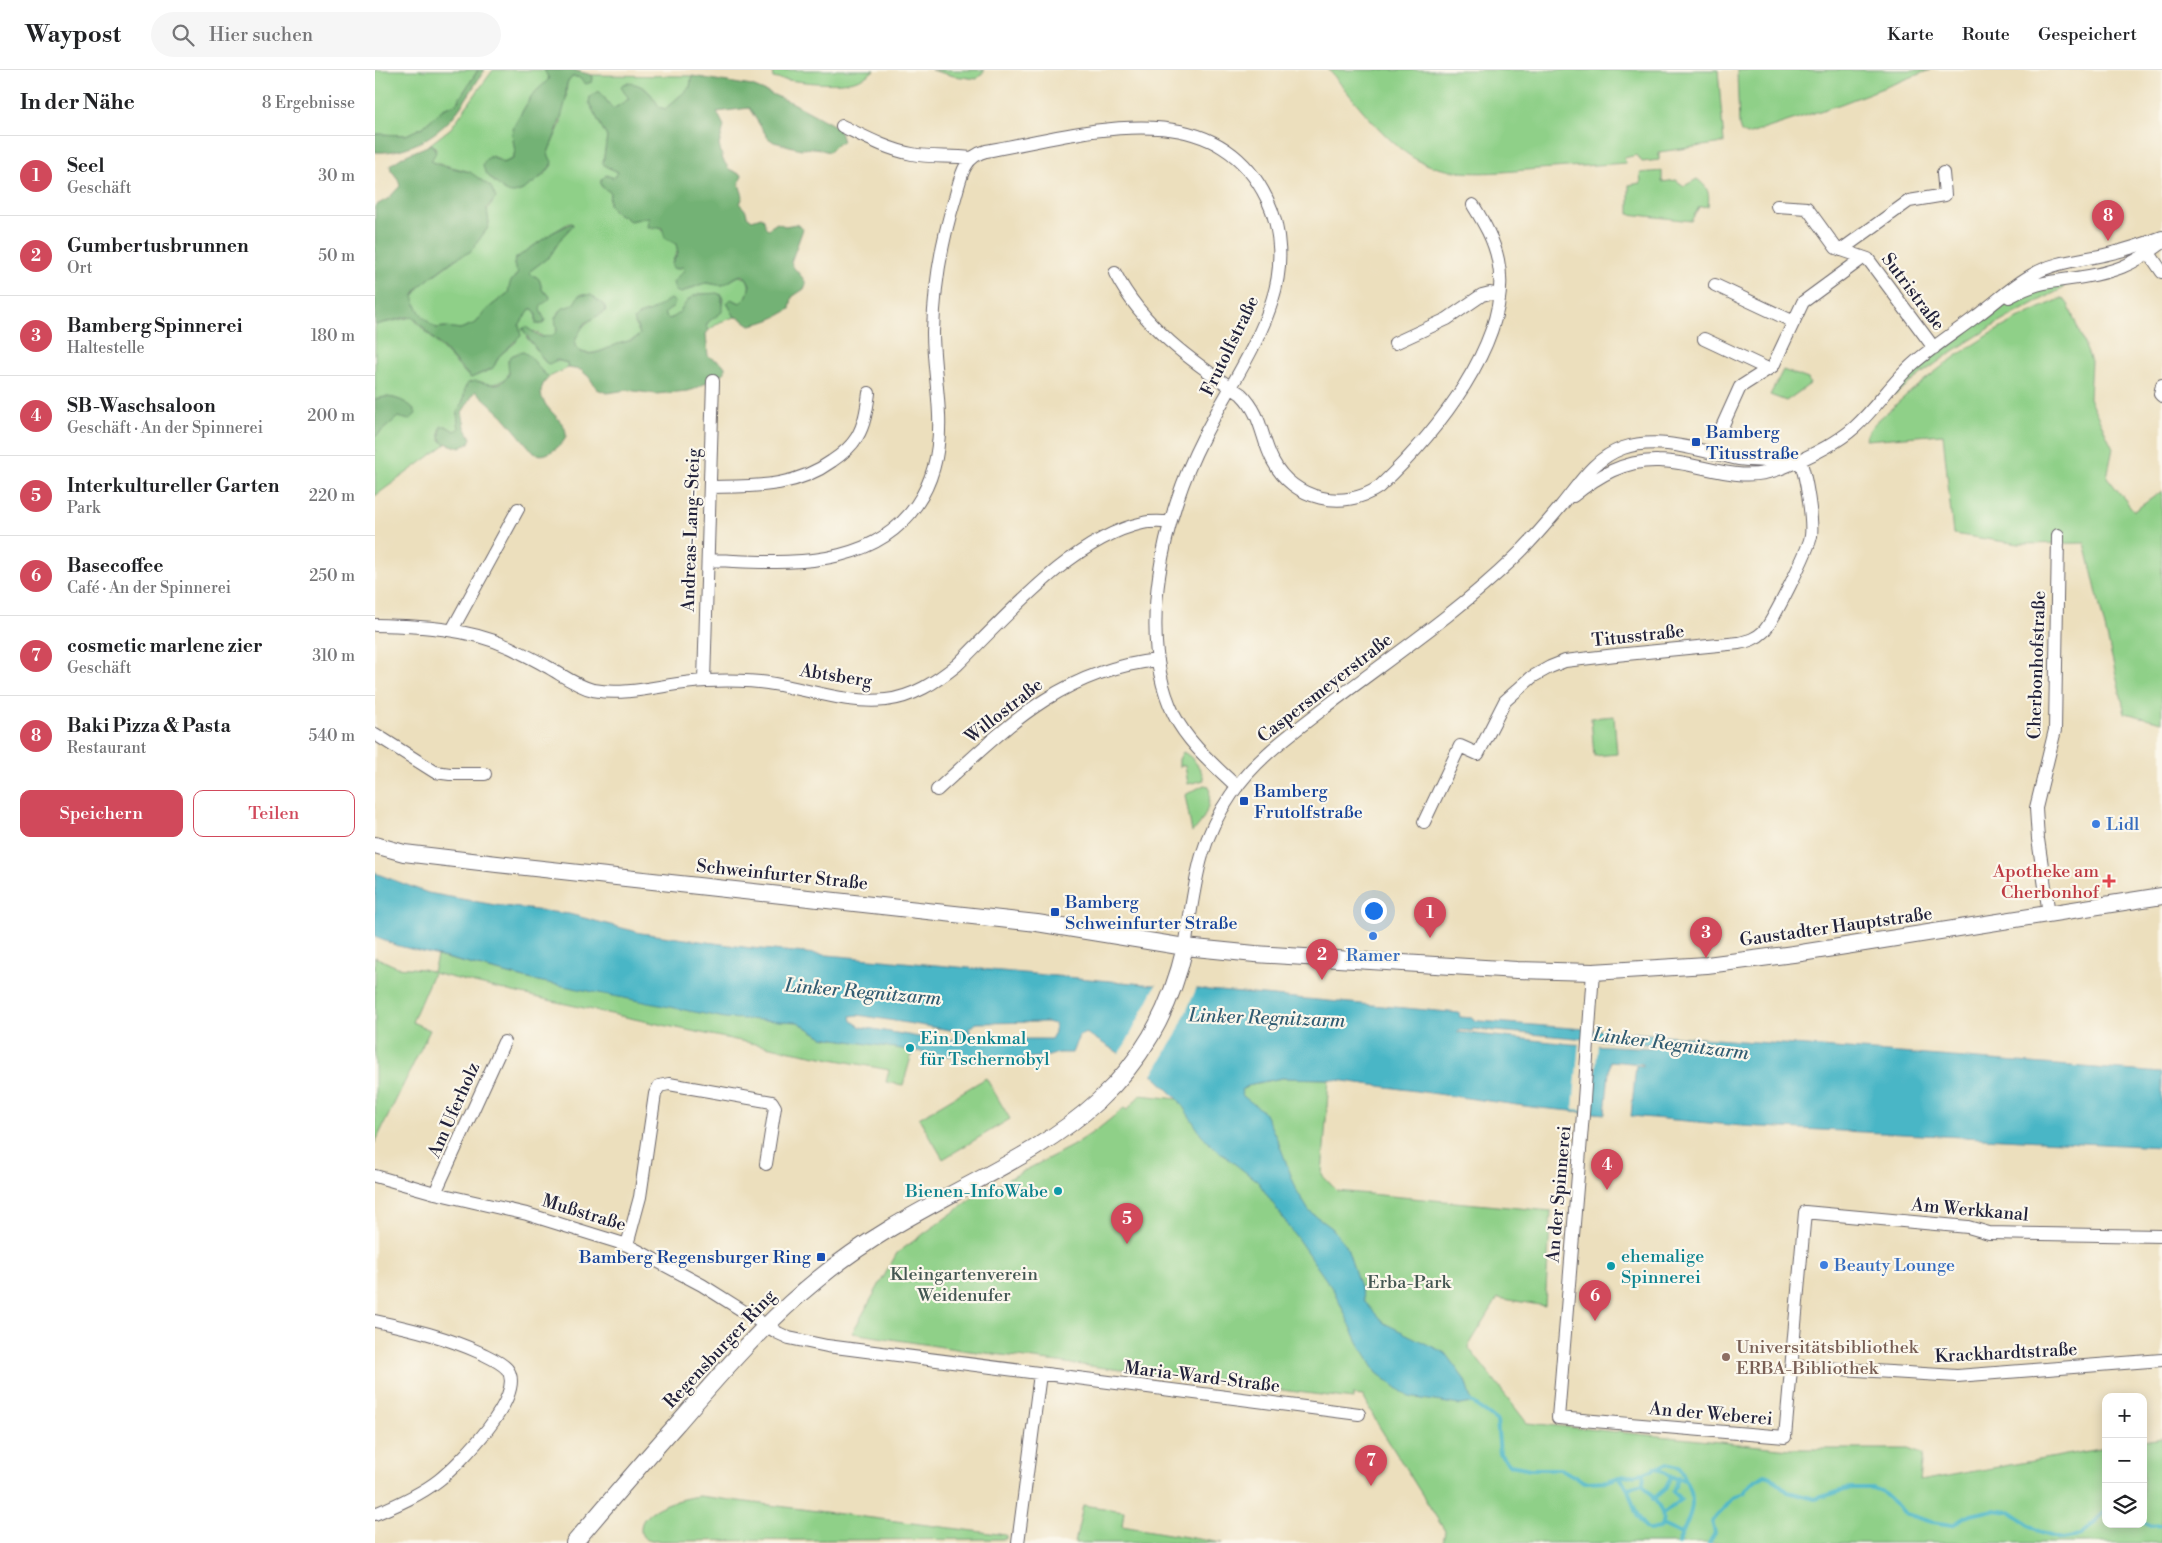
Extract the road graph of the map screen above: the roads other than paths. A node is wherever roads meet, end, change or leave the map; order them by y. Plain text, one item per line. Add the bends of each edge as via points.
1 (842, 126) dead end
2 (971, 158) junction
3 (1943, 173) dead end
4 (1473, 205) dead end
5 (1777, 206) dead end
6 (2162, 237) edge
7 (2162, 243) edge
8 (1841, 250) junction
9 (2149, 253) junction
10 (1863, 258) junction
11 (2162, 272) edge
12 (1115, 273) dead end
13 (1715, 285) dead end
14 (1499, 295) junction
15 (1991, 305) junction
16 (1794, 322) junction
17 (1704, 339) dead end
18 (1395, 343) dead end
19 (1934, 348) junction
20 (1768, 369) junction
21 (713, 381) dead end
22 (2162, 385) edge
23 (1231, 387) junction
24 (869, 393) dead end
25 (2162, 396) edge
26 (1721, 429) dead end
27 (1800, 461) junction
28 (710, 487) junction
29 (1563, 504) junction
30 (518, 509) dead end
31 (1169, 522) junction
32 (2058, 535) dead end
33 (708, 560) junction
34 (375, 626) edge
35 (452, 630) junction
36 (1159, 660) junction
37 (704, 681) junction
38 (375, 734) edge
39 (485, 774) dead end
40 (1237, 787) junction
41 (937, 790) dead end
42 (1424, 822) dead end
43 (375, 845) edge
44 (2162, 896) edge
45 (2049, 914) junction
46 (1185, 947) junction
47 (1593, 972) junction
48 (504, 1042) dead end
49 (766, 1164) dead end
50 (375, 1176) edge
51 (435, 1193) junction
52 (1805, 1212) joint
53 (2162, 1236) edge
54 (627, 1245) junction
55 (375, 1321) edge
56 (765, 1325) junction
57 (2162, 1360) edge
58 (1791, 1366) junction
59 (1040, 1374) junction
60 (1359, 1414) dead end
61 (1558, 1418) joint
62 (375, 1514) edge
63 (1018, 1540) edge
64 (574, 1543) edge

1 - 2 street, Frutolfstraße via 885,147 913,155
2 - 23 street, Frutolfstraße via 978,153 1084,132 1153,127 1203,137 1224,147 1256,180 1275,215 1280,256 1273,300 1266,319
2 - 33 street via 964,167 951,210 938,277 933,336 938,449 933,476 923,496 895,530 876,542 847,553 819,559
3 - 8 street via 1945,196 1909,201
4 - 14 street via 1495,246 1499,262
5 - 8 street, Sutristraße via 1807,208 1836,248
6 - 15 street, Caspersmeyerstraße via 2034,273
7 - 9 street, Caspersmeyerstraße
8 - 10 street, Sutristraße
9 - 11 street
9 - 15 street, Caspersmeyerstraße via 2122,267 2032,286
10 - 16 street, Sutristraße via 1803,302
10 - 19 street, Sutristraße
12 - 23 street via 1124,291 1152,324 1186,356
13 - 16 street
14 - 18 street via 1482,295 1447,319
14 - 23 street via 1492,330 1447,412 1401,466 1379,487 1361,497 1344,500 1318,498 1294,484 1274,464 1256,412
15 - 19 street, Caspersmeyerstraße
16 - 20 street, Sutristraße via 1773,366
17 - 20 street
19 - 27 street, Caspersmeyerstraße via 1901,376 1856,426
20 - 26 street, Sutristraße via 1740,387
21 - 28 street, Andreas-Lang-Steig
22 - 25 street
23 - 31 street, Frutolfstraße via 1193,458
24 - 28 street via 864,421 857,437 850,447 825,467 809,476 778,484
27 - 29 street, Caspersmeyerstraße via 1781,469 1744,475 1659,460 1625,465 1600,476
27 - 29 street, Caspersmeyerstraße via 1740,459 1659,443 1640,444 1603,459 1581,479
27 - 42 street, Titusstraße via 1804,471 1811,536 1773,619 1763,633 1749,641 1565,662 1532,676 1505,701 1478,754 1460,746
28 - 33 street, Andreas-Lang-Steig
29 - 40 street, Caspersmeyerstraße via 1523,550 1487,583 1286,739
30 - 35 street
31 - 36 street, Frutolfstraße via 1156,603
31 - 37 street, Abtsberg via 1143,523 1128,528 1076,555 1045,579 957,665 941,678 905,696 864,701 773,684
32 - 45 street, Cherbonhofstraße via 2055,730 2036,808
33 - 37 street, Andreas-Lang-Steig
34 - 35 street, Abtsberg
35 - 37 street, Abtsberg via 506,646 593,690 639,690
36 - 40 street, Frutolfstraße via 1167,696 1180,725
36 - 41 street, Willostraße via 1106,670 1062,689 1023,714
38 - 39 street via 435,772
40 - 46 street, Caspersmeyerstraße via 1221,810 1202,850
43 - 46 street, Schweinfurter Straße via 497,864 1037,923
44 - 45 street, Gaustadter Hauptstraße
45 - 47 street, Gaustadter Hauptstraße via 1758,959
46 - 47 street, Gaustadter Hauptstraße via 1324,959
46 - 56 street, Regensburger Ring via 1167,1005 1151,1037 1116,1084 1085,1114 1042,1144 863,1244
47 - 61 street, An der Spinnerei
48 - 51 street, Am Uferholz
49 - 54 street via 775,1107 772,1102 669,1084 659,1086 655,1094 640,1197
50 - 51 street, Mußstraße
51 - 54 street, Mußstraße via 527,1214
52 - 53 street, Am Werkkanal via 1968,1227 1989,1233
52 - 58 street, An der Weberei
54 - 56 street, Mußstraße via 702,1285
55 - 62 street via 457,1342 507,1369 511,1382 495,1419 457,1464 419,1493
56 - 59 street, Maria-Ward-Straße via 789,1338 822,1346
56 - 64 street, Regensburger Ring
57 - 58 street, Krackhardtstraße via 1957,1376
58 - 61 street, An der Weberei via 1785,1438
59 - 60 street, Maria-Ward-Straße
59 - 63 street

